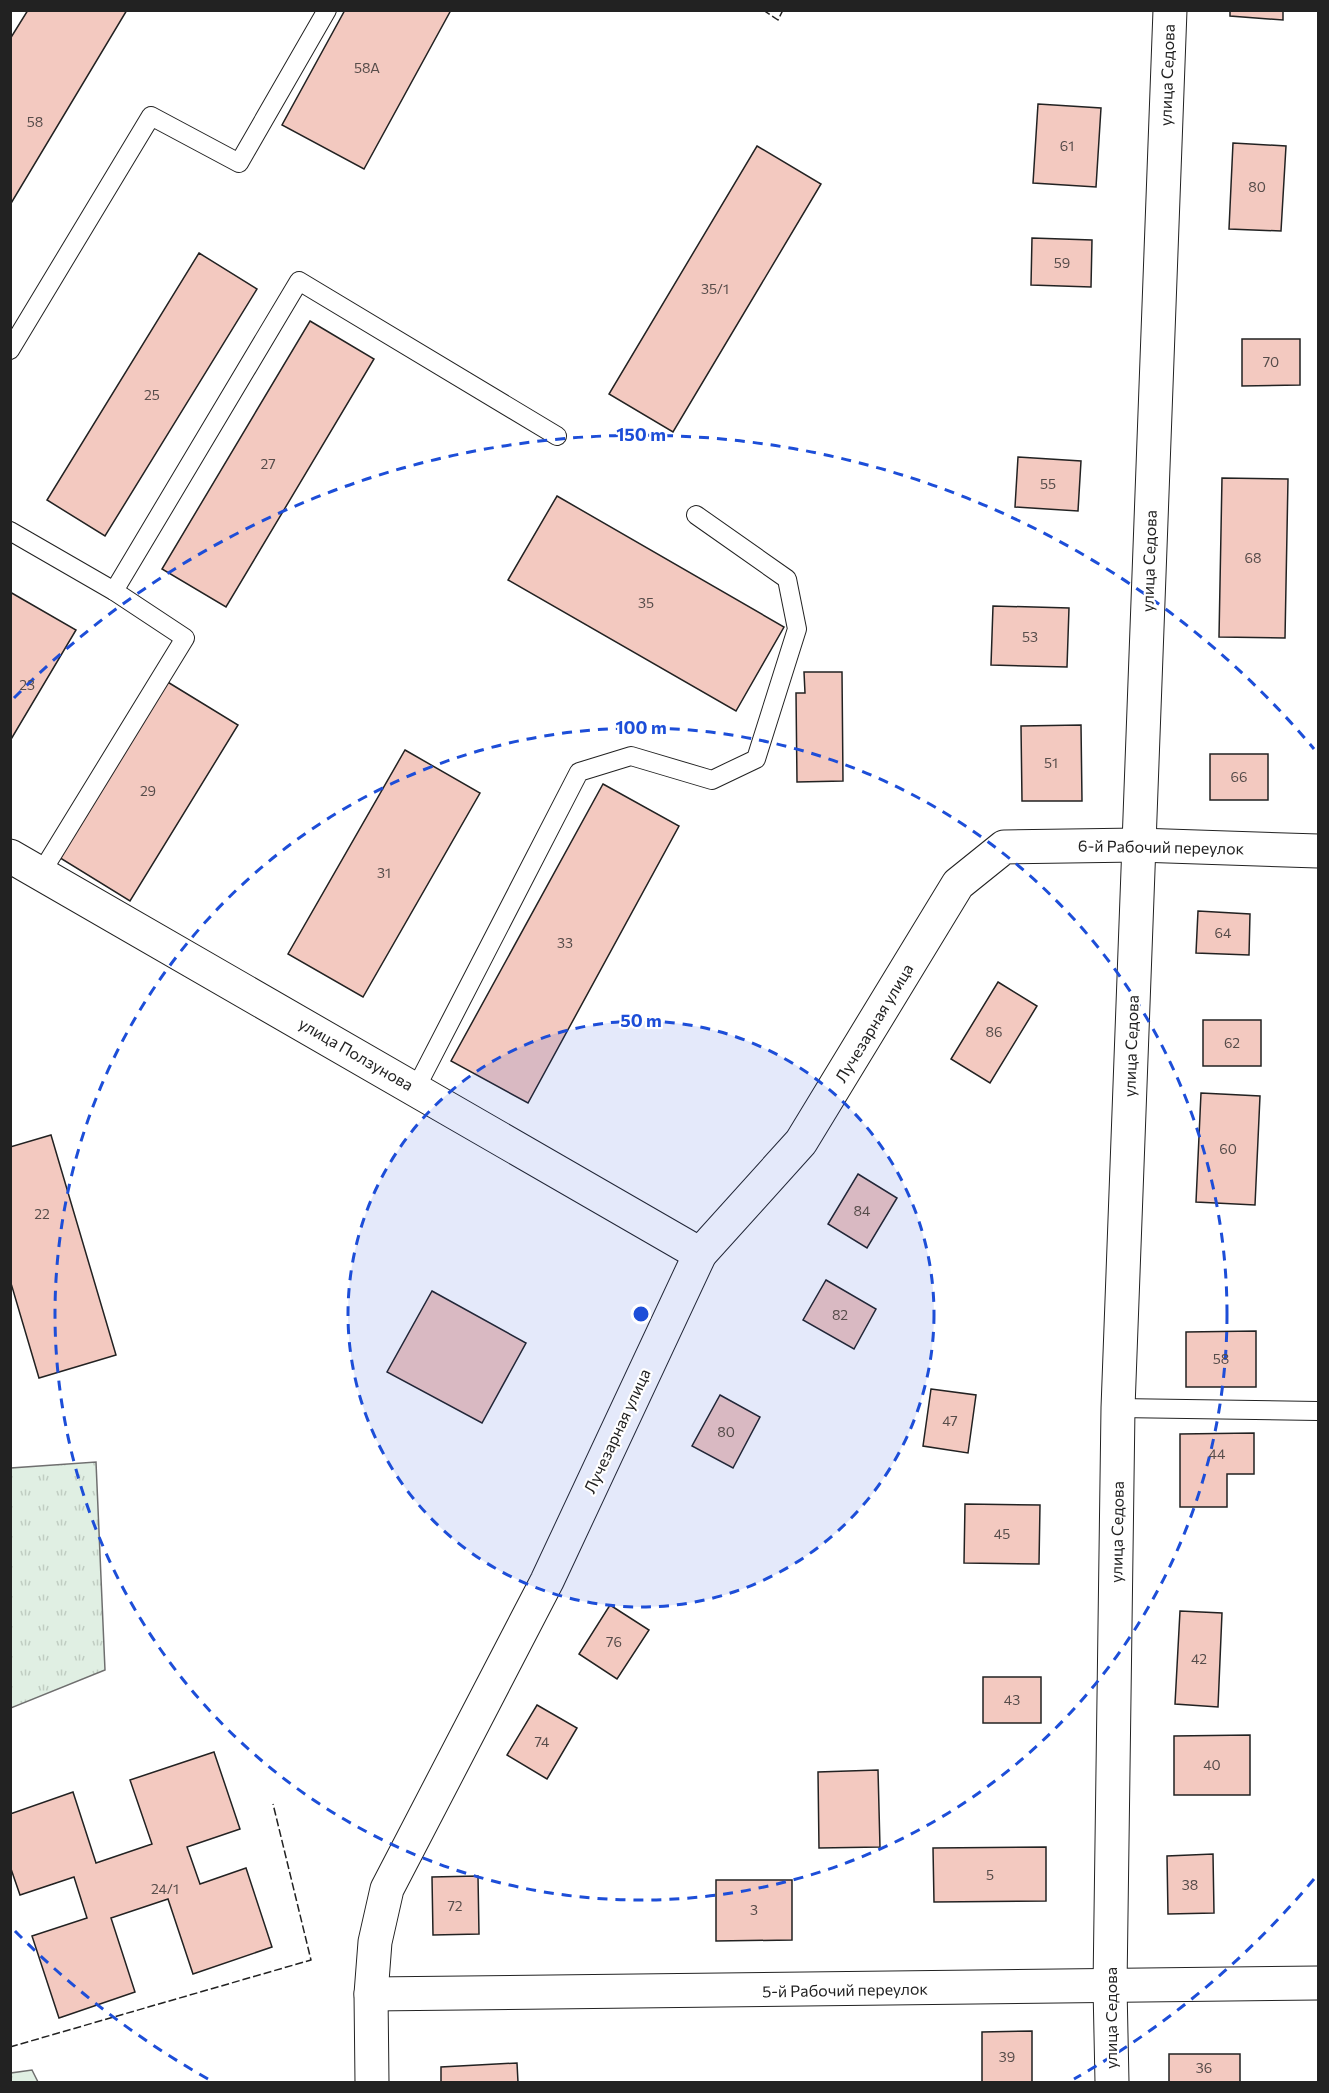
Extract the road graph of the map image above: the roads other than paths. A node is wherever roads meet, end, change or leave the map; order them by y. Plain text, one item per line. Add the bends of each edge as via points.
1 (327, 10) edge
2 (1170, 10) edge
3 (10, 350) edge
4 (557, 436) dead end
5 (696, 515) dead end
6 (10, 531) edge
7 (114, 591) junction
8 (1138, 845) junction
9 (1004, 847) joint
10 (1318, 851) edge
11 (10, 856) edge
12 (41, 873) junction
13 (416, 1088) junction
14 (700, 1254) junction
15 (1118, 1408) junction
16 (1318, 1411) edge
17 (1318, 1983) edge
18 (1110, 1987) junction
19 (371, 1994) junction
20 (372, 2082) edge
21 (1112, 2082) edge

1 - 3 lane via 239,163 151,116
2 - 8 street, улица Седова
4 - 7 lane via 299,281
5 - 13 lane via 787,579 797,629 756,759 712,780 631,756 579,772
6 - 7 lane
7 - 12 lane via 185,638
8 - 9 street, 6-й Рабочий переулок
8 - 10 street, 6-й Рабочий переулок
8 - 15 street, улица Седова
9 - 14 street, Лучезарная улица via 958,884 801,1142
11 - 12 street, улица Ползунова
12 - 13 street, улица Ползунова
13 - 14 street, улица Ползунова
14 - 19 street, Лучезарная улица via 547,1581 387,1889 375,1942
15 - 16 lane
15 - 18 street, улица Седова
17 - 18 street, 5-й Рабочий переулок
18 - 19 street, 5-й Рабочий переулок
18 - 21 street, улица Седова
19 - 20 street, Лучезарная улица

